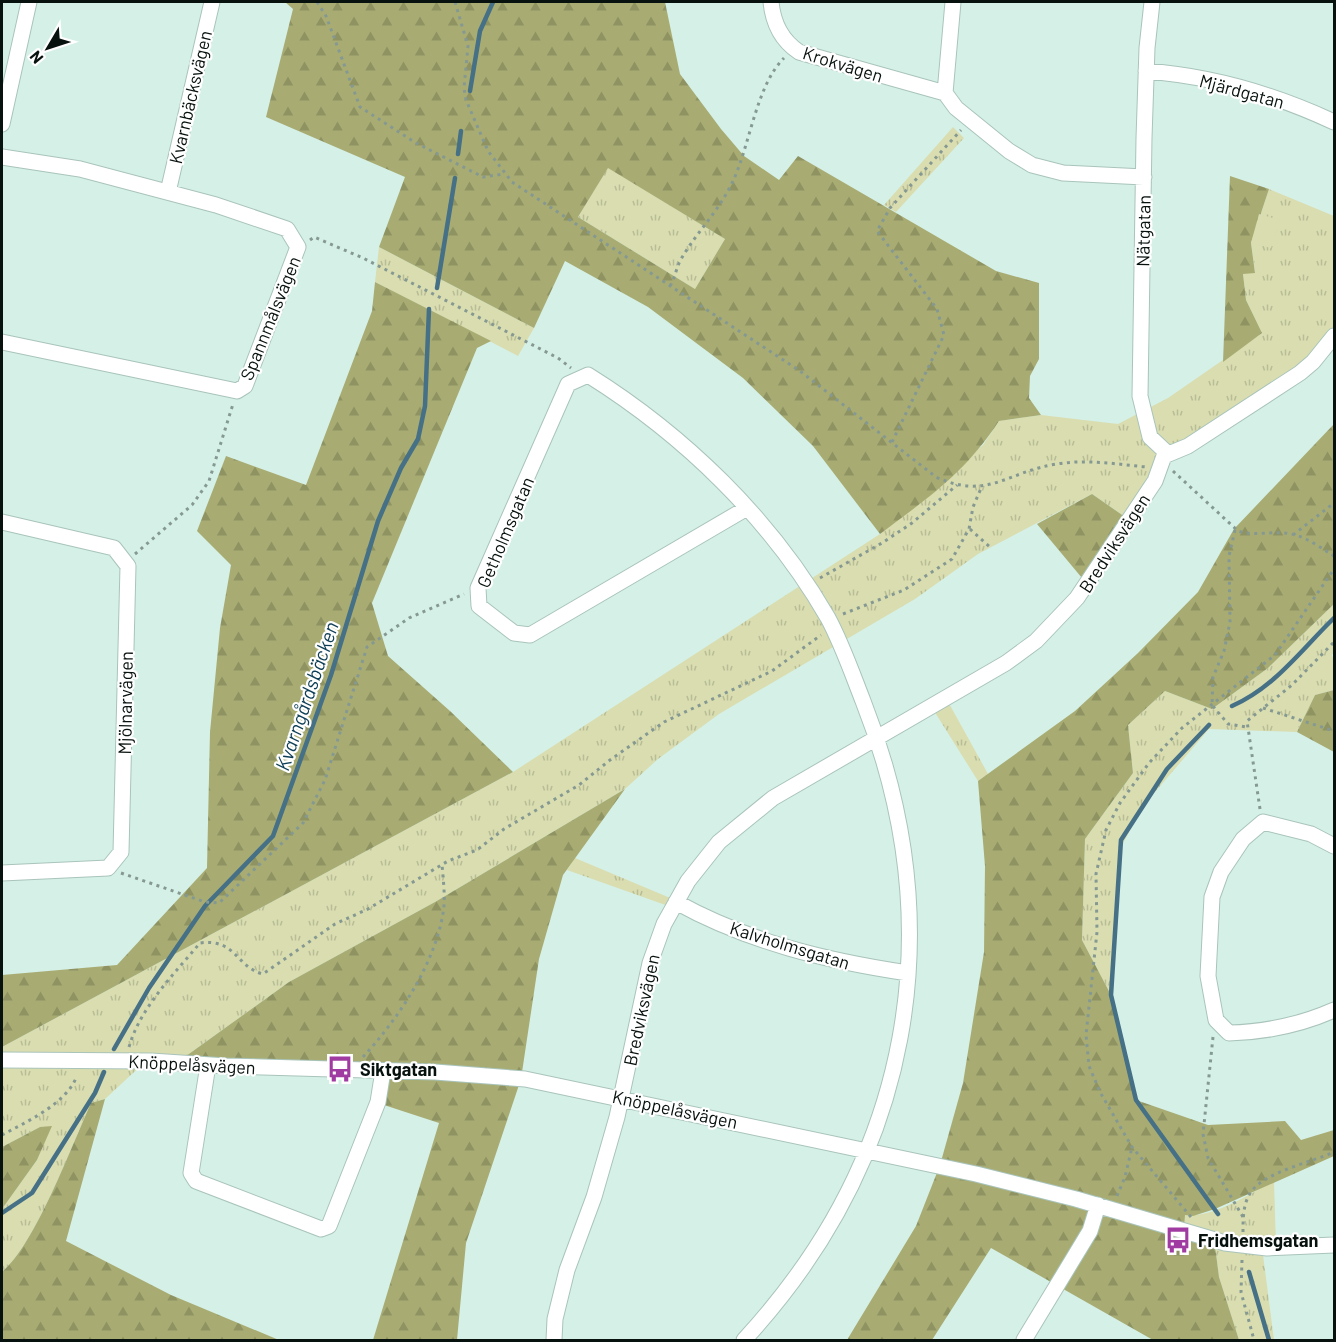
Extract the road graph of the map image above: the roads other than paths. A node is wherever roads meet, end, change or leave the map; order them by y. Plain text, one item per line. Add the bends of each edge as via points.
1 (29, 2) edge
2 (212, 2) edge
3 (771, 2) edge
4 (953, 2) edge
5 (1152, 2) edge
6 (1146, 71) junction
7 (945, 93) junction
8 (1335, 122) edge
9 (2, 124) edge
10 (2, 157) edge
11 (1144, 177) junction
12 (168, 192) junction
13 (1335, 336) edge
14 (2, 342) edge
15 (1167, 453) junction
16 (747, 508) junction
17 (2, 522) edge
18 (877, 738) junction
19 (1335, 846) edge
20 (2, 873) edge
21 (676, 902) junction
22 (908, 973) junction
23 (1335, 1010) edge
24 (2, 1060) edge
25 (208, 1065) junction
26 (384, 1071) junction
27 (621, 1098) junction
28 (867, 1150) junction
29 (1098, 1205) junction
30 (1335, 1245) edge
31 (554, 1341) edge
32 (744, 1341) edge
33 (1024, 1341) edge

1 - 9 street
2 - 12 street, Kvarnbäcksvägen
3 - 7 street, Krokvägen via 777,30 794,49 812,58
4 - 7 street
5 - 6 street, Nätgatan
6 - 8 street, Mjärdgatan via 1246,89
6 - 11 street, Nätgatan
7 - 11 street via 956,108 1032,165 1063,173
10 - 12 street, Spannmålsvägen via 80,169
11 - 15 street, Nätgatan via 1141,406 1150,437
12 - 14 street, Spannmålsvägen via 287,229 298,248 245,386 237,391
13 - 15 street via 1300,373 1188,446
15 - 18 street, Bredviksvägen via 1155,480 1089,582 1050,628 1006,663
16 - 16 street, Getholmsgatan via 678,439 633,403 588,375 568,384 478,588 479,606 514,633 530,634
16 - 18 street via 808,586 832,626
17 - 20 street, Mjölnarvägen via 114,548 128,566 121,852 108,868
18 - 21 street, Bredviksvägen via 745,818 703,861
18 - 22 street via 893,789 904,847 910,914
19 - 23 street via 1311,834 1263,822 1243,839 1221,872 1212,897 1208,976 1216,1020 1229,1033 1297,1025
21 - 22 street, Kalvholmsgatan via 735,930 786,948 842,963
21 - 27 street, Bredviksvägen via 650,963
22 - 28 street via 891,1076
24 - 25 street, Knöppelåsvägen
25 - 26 street, Knöppelåsvägen
25 - 26 street via 191,1173 196,1181 321,1229 329,1226 374,1112
26 - 27 street, Knöppelåsvägen via 525,1079
27 - 28 street, Knöppelåsvägen
27 - 31 street, Bredviksvägen via 597,1188 564,1281
28 - 29 street, Knöppelåsvägen
28 - 32 street via 818,1247 785,1294
29 - 30 street, Knöppelåsvägen via 1242,1246
29 - 33 street via 1090,1231

